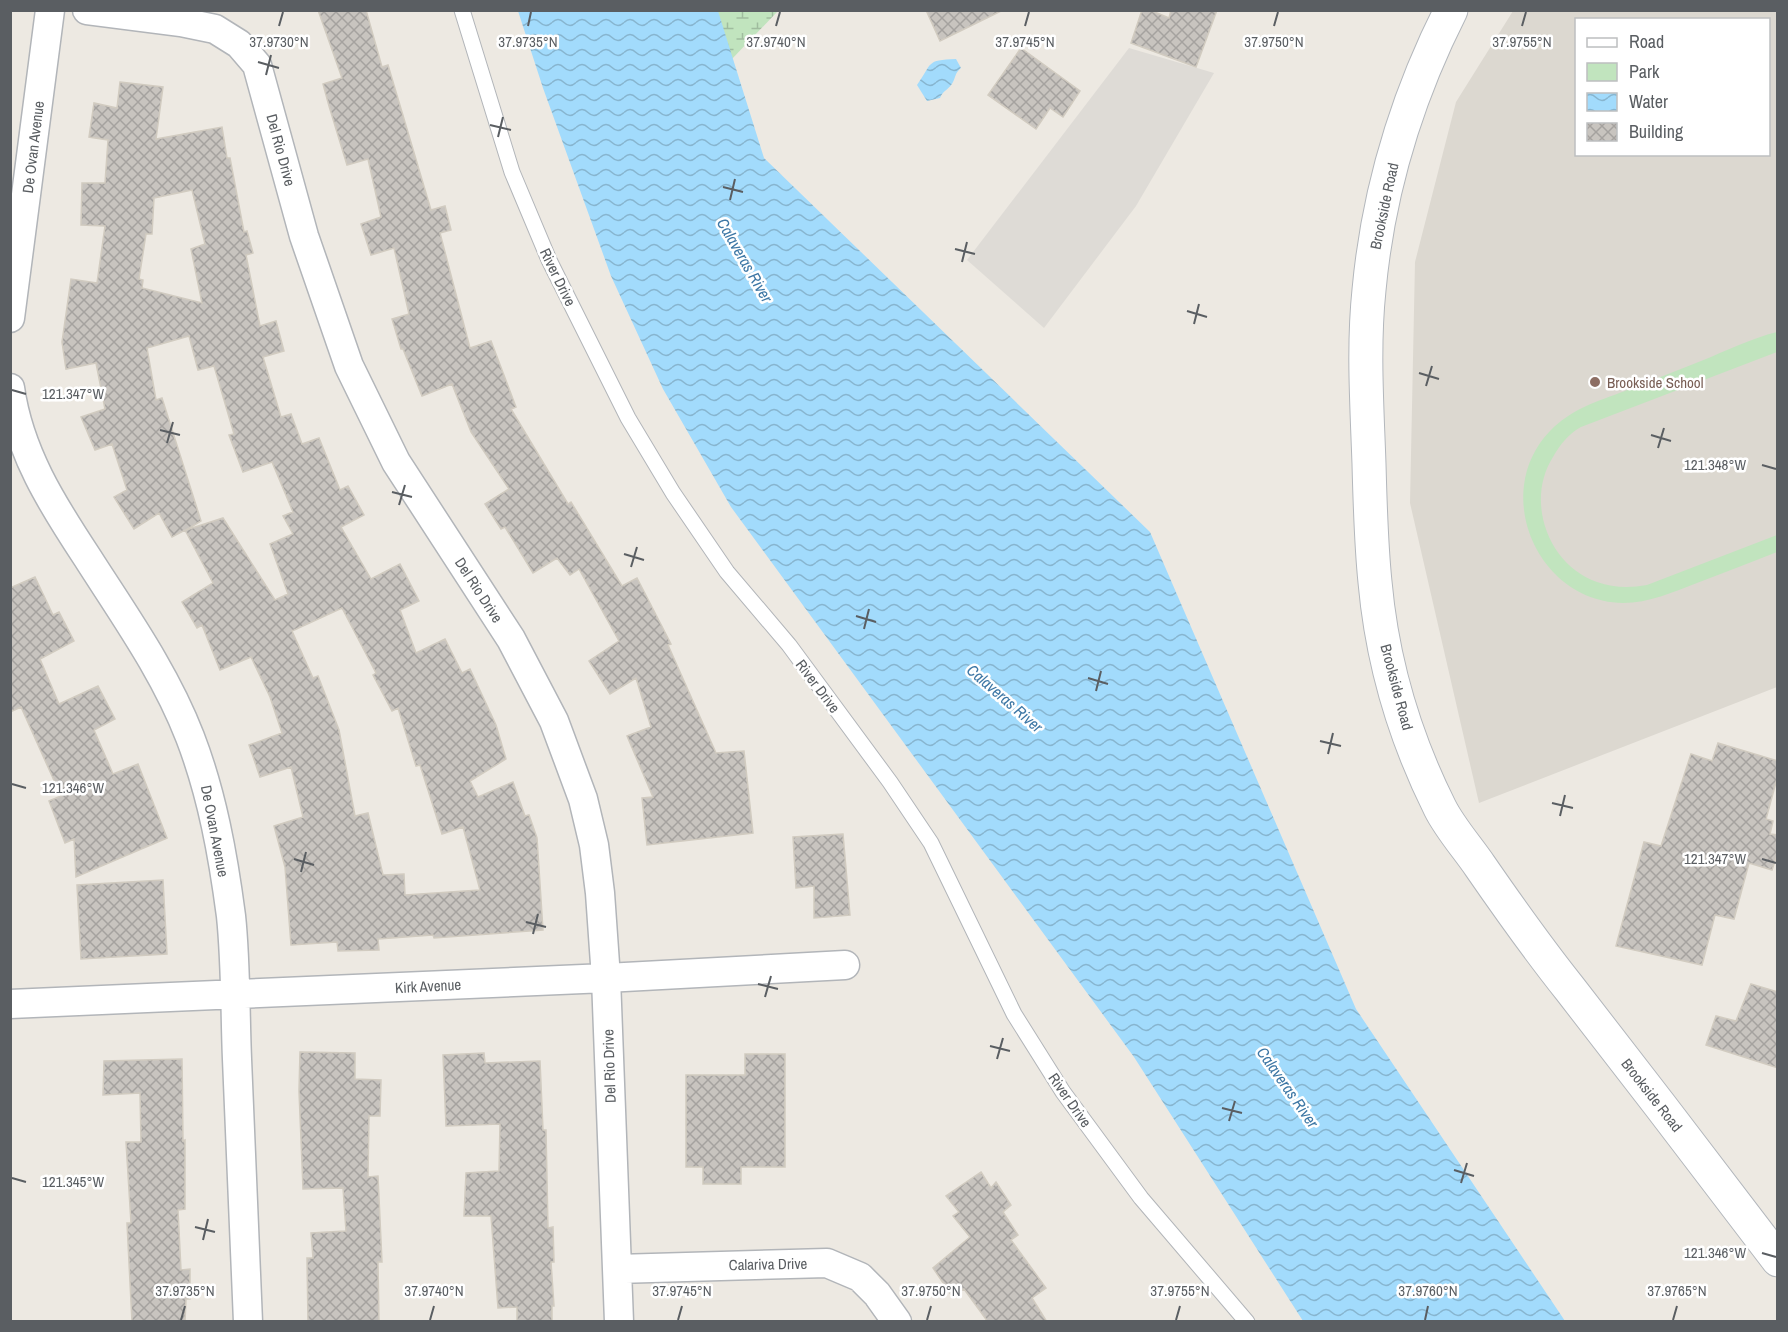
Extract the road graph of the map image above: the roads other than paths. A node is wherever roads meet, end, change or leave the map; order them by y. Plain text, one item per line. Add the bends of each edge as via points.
1 (50, 10) edge
2 (87, 10) edge
3 (462, 10) edge
4 (1451, 10) edge
5 (10, 318) edge
6 (10, 387) edge
7 (845, 965) dead end
8 (606, 978) junction
9 (234, 994) junction
10 (10, 1004) edge
11 (1778, 1260) edge
12 (616, 1269) junction
13 (248, 1322) edge
14 (619, 1322) edge
15 (897, 1322) edge
16 (1247, 1322) edge

1 - 5 street, De Ovan Avenue
2 - 8 street, Del Rio Drive via 215,29 239,44 257,65 304,236 349,366 396,462 511,639 554,721 583,800 594,845
3 - 16 lane, River Drive via 512,172 549,260 627,418 727,572 789,645 931,843 1014,1014 1063,1092 1141,1198
4 - 11 street, Brookside Road via 1419,81 1395,152 1378,224 1369,290 1365,360 1371,540 1386,656 1417,757 1442,812 1534,943
6 - 9 street, De Ovan Avenue via 33,468 54,508 147,651 190,736 216,828 231,917
7 - 8 street, Kirk Avenue
8 - 9 street, Kirk Avenue
8 - 12 street, Del Rio Drive
9 - 10 street, Kirk Avenue
9 - 13 street, De Ovan Avenue
12 - 14 street, Del Rio Drive
12 - 15 street, Calariva Drive via 827,1263 860,1277

